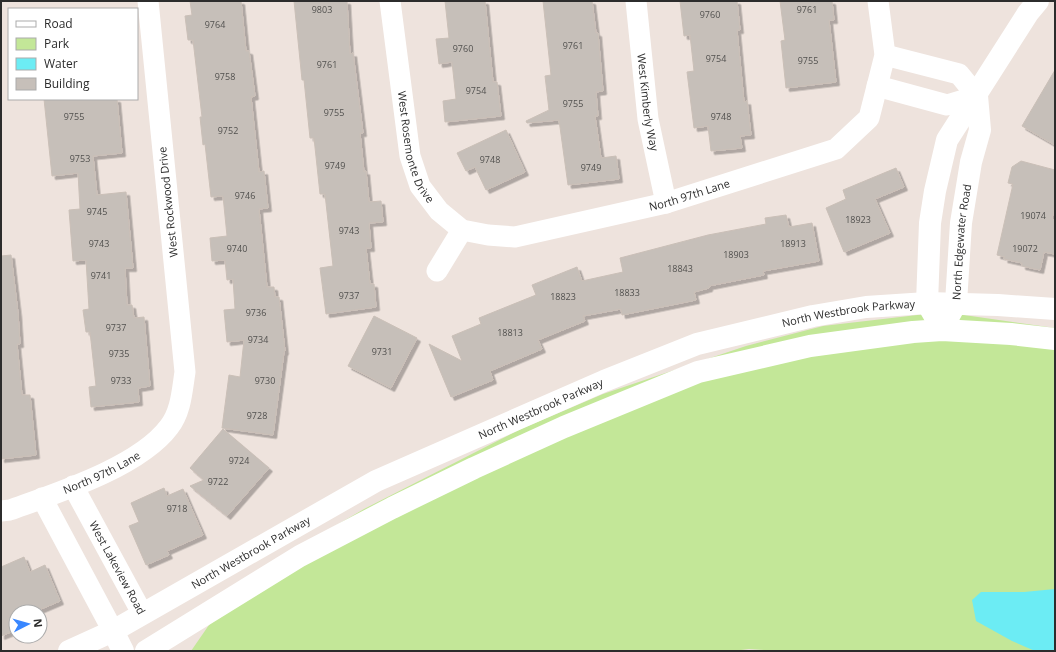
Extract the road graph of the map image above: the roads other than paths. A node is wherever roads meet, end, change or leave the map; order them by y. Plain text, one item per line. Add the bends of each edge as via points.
1 (148, 1) edge
2 (390, 1) edge
3 (636, 1) edge
4 (878, 1) edge
5 (1038, 1) edge
6 (885, 55) junction
7 (877, 86) junction
8 (977, 96) junction
9 (666, 203) junction
10 (462, 230) junction
11 (437, 271) dead end
12 (927, 303) junction
13 (956, 303) junction
14 (1055, 309) edge
15 (942, 330) junction
16 (1055, 339) edge
17 (180, 404) joint
18 (73, 486) junction
19 (42, 498) junction
20 (1, 511) edge
21 (142, 613) junction
22 (113, 631) junction
23 (154, 649) edge
24 (69, 651) edge
25 (123, 651) edge

1 - 17 street, West Rockwood Drive via 185,372
2 - 10 street, West Rosemonte Drive via 410,156 420,186 439,211
3 - 9 street, West Kimberly Way via 648,119
4 - 6 street
5 - 8 street
6 - 7 street, North 97th Lane
6 - 8 street via 959,74
7 - 8 street via 947,104
7 - 9 street, North 97th Lane via 869,118 836,149
8 - 12 street via 947,140 930,223
8 - 13 street, North Edgewater Road via 980,130 971,162 961,222
9 - 10 street, North 97th Lane via 515,238 488,236
10 - 11 street
12 - 13 street, North Westbrook Parkway
12 - 15 street
12 - 21 street, North Westbrook Parkway via 813,316 697,344 376,481
13 - 14 street, North Westbrook Parkway
13 - 15 street, North Edgewater Road
15 - 16 street
15 - 23 street via 866,337 810,346 698,372 564,427 392,508 300,556
17 - 18 street, North 97th Lane via 170,427 148,449 96,477
18 - 19 street, North 97th Lane
18 - 21 street, West Lakeview Road
19 - 20 street, North 97th Lane
19 - 22 street
21 - 22 street, North Westbrook Parkway
21 - 23 street, West Lakeview Road
22 - 24 street, North Westbrook Parkway
22 - 25 street

